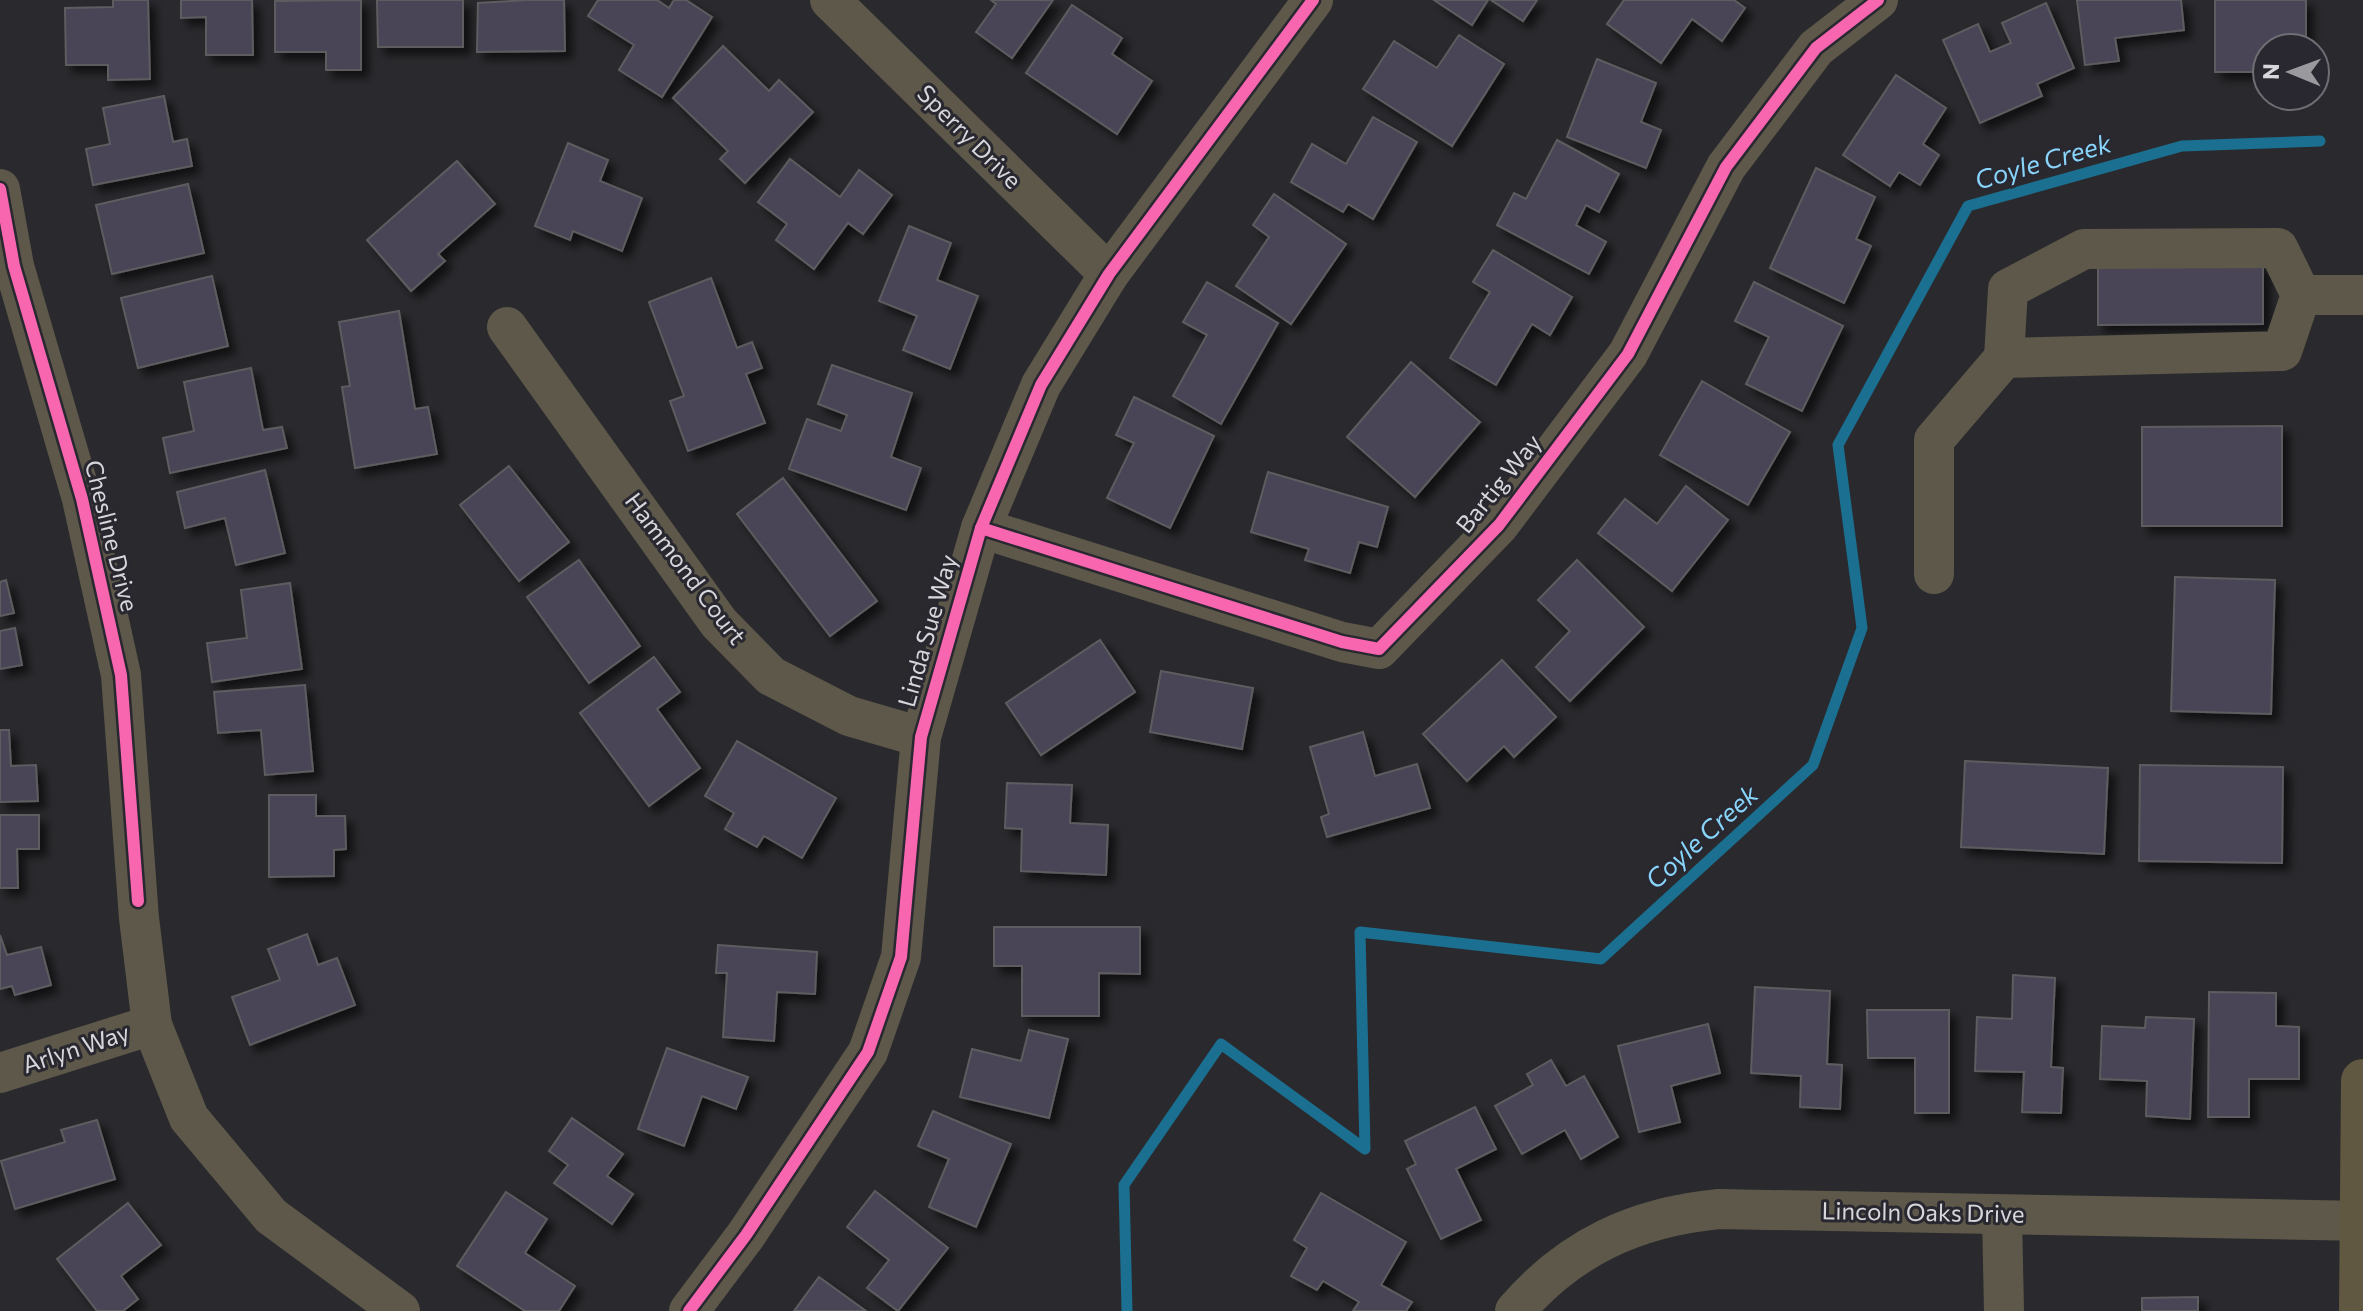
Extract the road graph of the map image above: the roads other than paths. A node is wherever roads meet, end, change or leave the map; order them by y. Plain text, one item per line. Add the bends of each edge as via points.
1 (830, 0) edge
2 (1313, 0) edge
3 (1878, 0) edge
4 (0, 189) edge
5 (7, 269) edge
6 (1109, 274) junction
7 (2301, 295) junction
8 (2363, 295) edge
9 (507, 327) dead end
10 (2004, 358) junction
11 (981, 528) junction
12 (1934, 574) dead end
13 (921, 737) junction
14 (152, 1025) junction
15 (0, 1073) edge
16 (2363, 1081) edge
17 (2002, 1215) junction
18 (2362, 1221) edge
19 (400, 1311) edge
20 (689, 1311) edge
21 (1515, 1311) edge
22 (2004, 1311) edge
23 (2361, 1311) edge

1 - 6 street, Sperry Drive
2 - 6 street, Linda Sue Way
3 - 11 street, Bartig Way via 1816,48 1726,167 1628,354 1499,525 1379,649 1342,642
4 - 5 street, Chesline Drive
5 - 14 street, Chesline Drive via 82,499 121,675
6 - 11 street, Linda Sue Way via 1041,385
7 - 8 street
7 - 10 street via 2282,351
7 - 10 street via 2278,248 2084,249 2008,289
9 - 13 street, Hammond Court via 719,623 771,676 849,716
10 - 12 street via 1934,440
11 - 13 street, Linda Sue Way
13 - 20 street, Linda Sue Way via 901,957 868,1052
14 - 15 street, Arlyn Way
14 - 19 street, Chesline Drive via 189,1118 271,1216
16 - 18 main road
17 - 18 street, Lincoln Oaks Drive
17 - 21 street, Lincoln Oaks Drive via 1719,1209 1673,1213 1627,1228 1578,1254
17 - 22 street
18 - 23 main road

